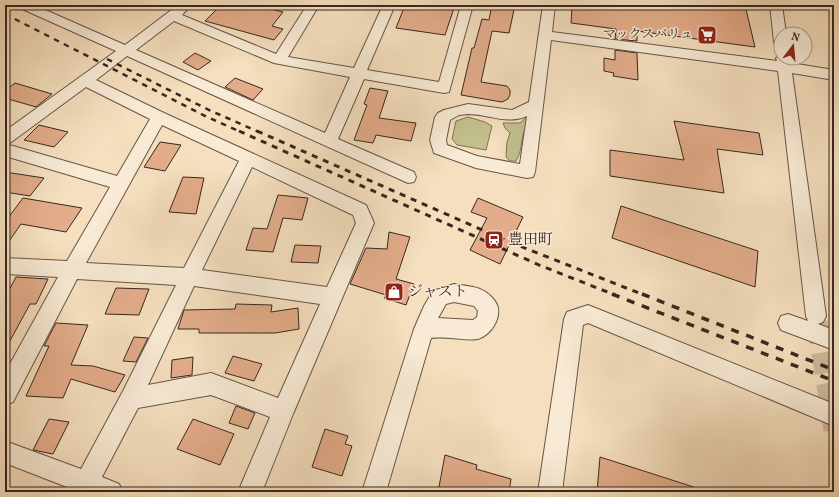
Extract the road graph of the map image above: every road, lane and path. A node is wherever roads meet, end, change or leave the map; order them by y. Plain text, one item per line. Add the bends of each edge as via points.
1 (24, 5) edge
2 (186, 5) edge
3 (312, 5) edge
4 (388, 5) edge
5 (468, 5) edge
6 (549, 5) edge
7 (776, 5) edge
8 (173, 16) junction
9 (779, 26) edge
10 (544, 35) junction
11 (125, 50) junction
12 (279, 60) junction
13 (773, 61) edge
14 (785, 66) edge
15 (799, 66) edge
16 (359, 74) junction
17 (834, 75) edge
18 (84, 80) junction
19 (537, 104) junction
20 (160, 117) junction
21 (5, 139) edge
22 (329, 142) junction
23 (5, 150) edge
24 (248, 159) junction
25 (408, 177) dead end
26 (121, 184) junction
27 (5, 266) edge
28 (72, 270) junction
29 (189, 277) junction
30 (333, 297) junction
31 (816, 316) tunnel mouth
32 (788, 323) dead end
33 (424, 329) dead end
34 (834, 340) edge
35 (5, 394) edge
36 (131, 399) junction
37 (283, 411) junction
38 (834, 415) edge
39 (5, 452) edge
40 (85, 488) edge
41 (111, 492) edge
42 (250, 492) edge
43 (374, 492) edge
44 (550, 492) edge

1 - 11 street
2 - 8 street
3 - 12 street
4 - 16 street
5 - 16 street via 444,88
6 - 10 street
7 - 9 street
8 - 11 street
8 - 12 street
10 - 13 street
10 - 19 street
11 - 18 street
11 - 22 street
12 - 16 street
14 - 31 street
15 - 17 street
16 - 22 street
18 - 20 street
18 - 21 street
19 - 19 street via 527,172 476,162 440,149 438,140 443,117 452,111 462,108 517,115
20 - 24 street
20 - 26 street
22 - 25 street
23 - 26 street
24 - 29 street
24 - 30 street via 360,210 365,223
26 - 28 street
27 - 28 street
28 - 29 street
28 - 35 street
29 - 30 street
29 - 36 street
30 - 37 street
32 - 34 street
33 - 43 street
36 - 37 street via 211,384
36 - 40 street
37 - 42 street
38 - 44 street via 588,314 574,319
39 - 40 street
40 - 41 street

